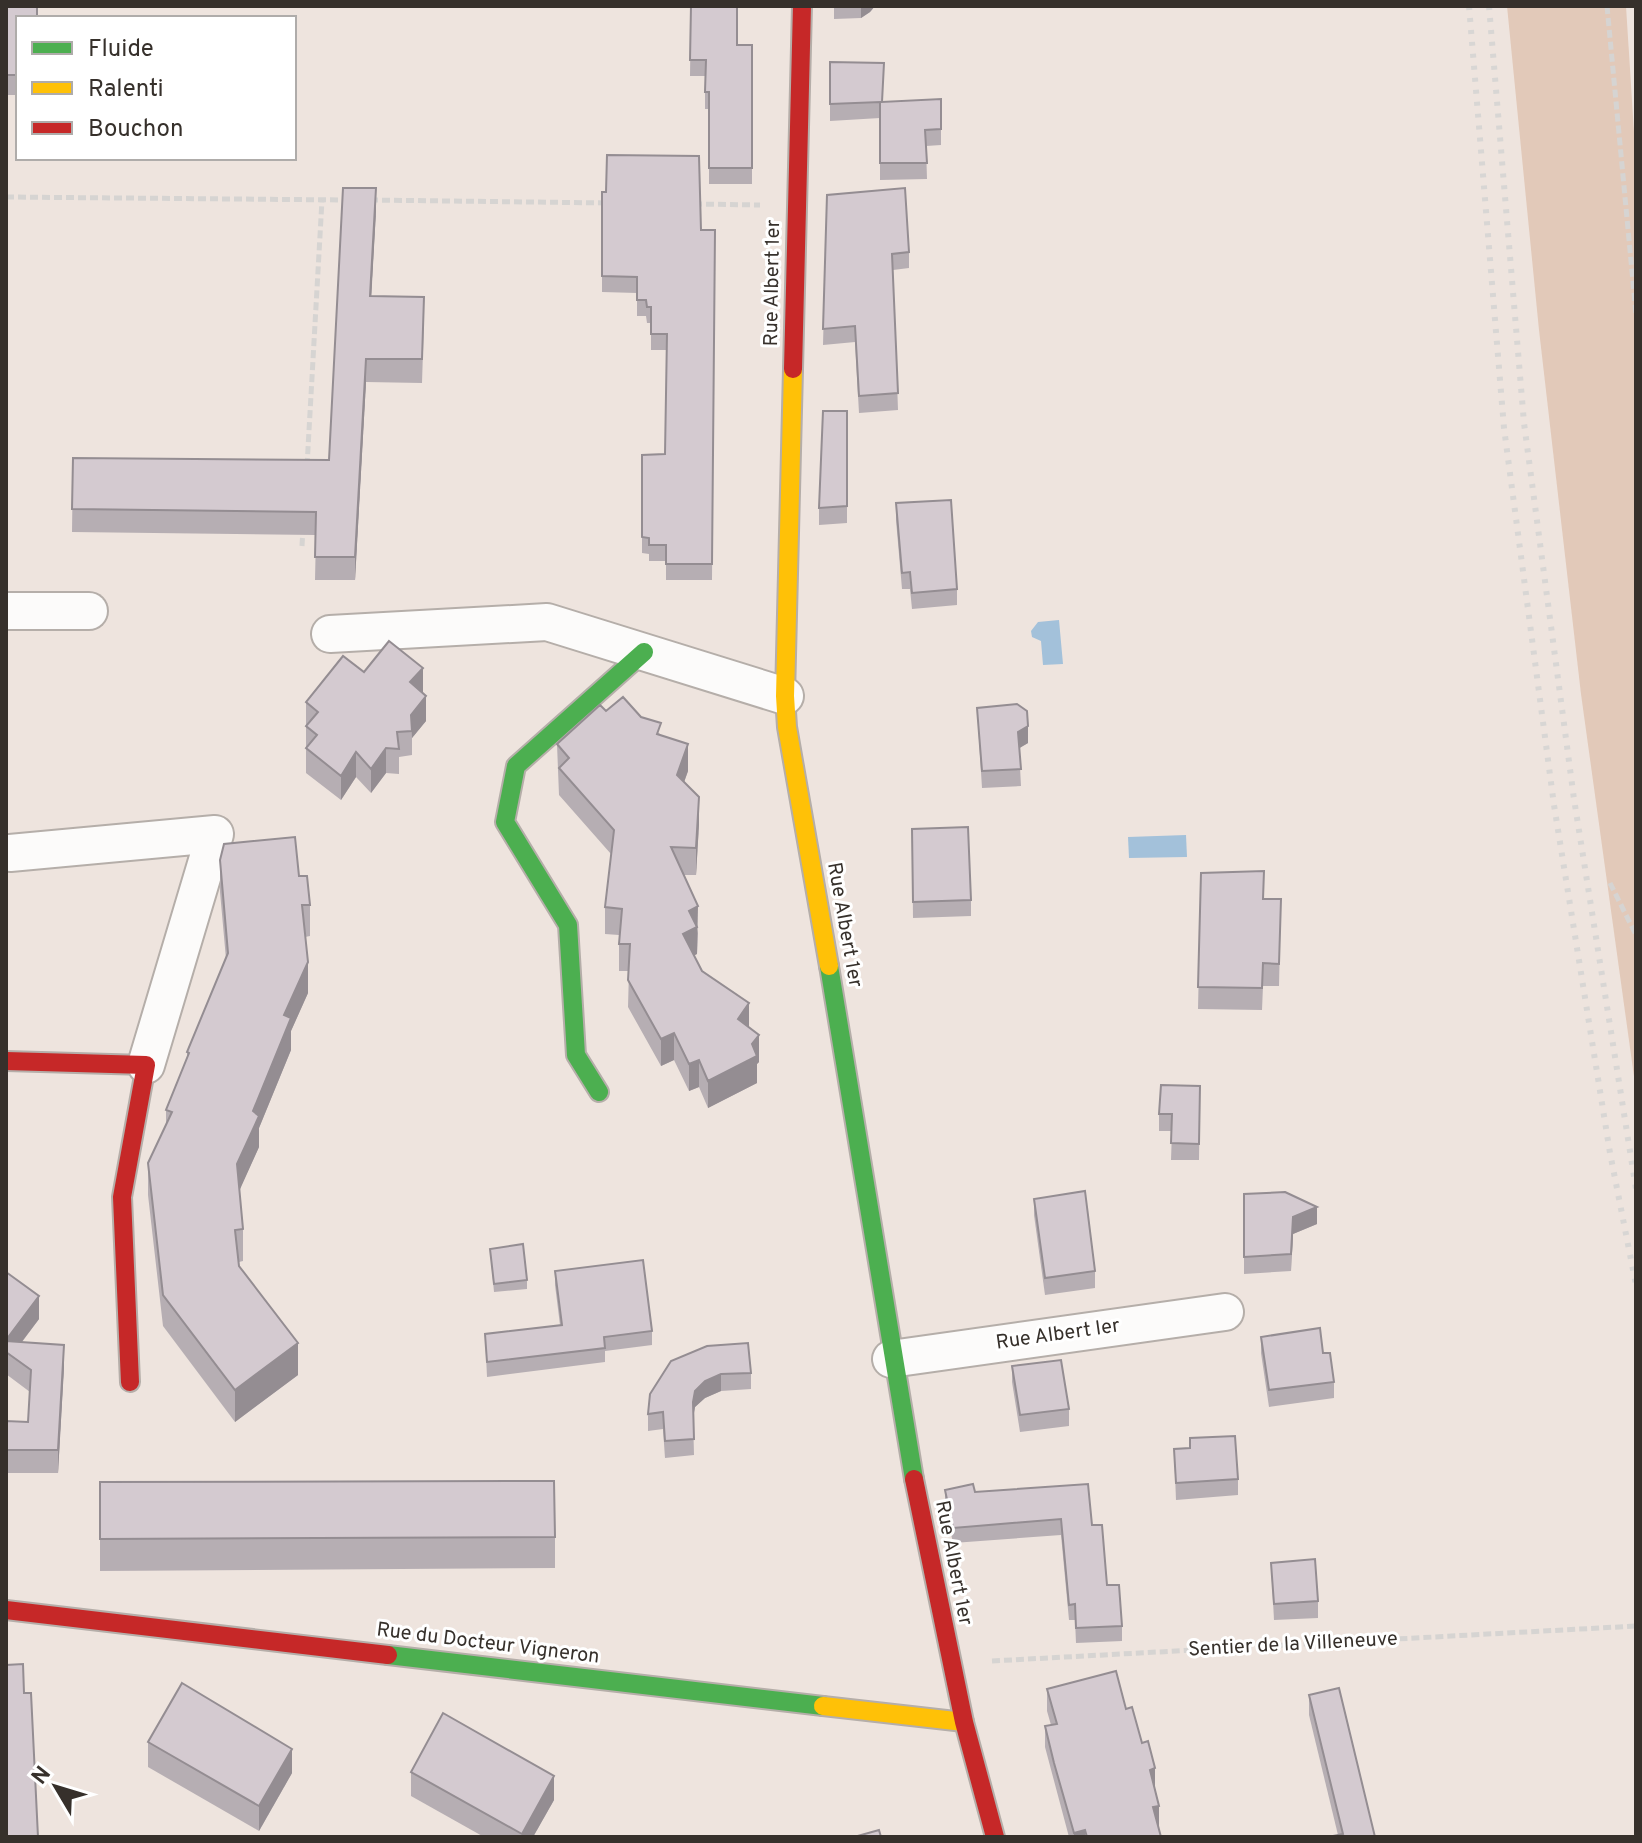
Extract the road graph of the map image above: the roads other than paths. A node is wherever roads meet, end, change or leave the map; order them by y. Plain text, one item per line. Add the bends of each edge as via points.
1 (802, 6) edge
2 (6, 611) edge
3 (89, 611) dead end
4 (330, 634) dead end
5 (644, 652) junction
6 (785, 696) junction
7 (10, 853) dead end
8 (6, 1061) edge
9 (146, 1065) junction
10 (599, 1092) dead end
11 (1225, 1312) dead end
12 (891, 1359) junction
13 (130, 1382) dead end
14 (6, 1610) edge
15 (964, 1722) junction
16 (995, 1837) edge

1 - 6 street, Rue Albert 1er
2 - 3 street
4 - 5 street via 547,622
5 - 6 street
5 - 10 street via 516,766 505,822 568,925 576,1055
6 - 12 street, Rue Albert 1er
7 - 9 street via 215,834
8 - 9 street
9 - 13 street via 122,1197
11 - 12 street, Rue Albert Ier
12 - 15 street, Rue Albert 1er
14 - 15 street, Rue du Docteur Vigneron
15 - 16 street, Rue Albert 1er

